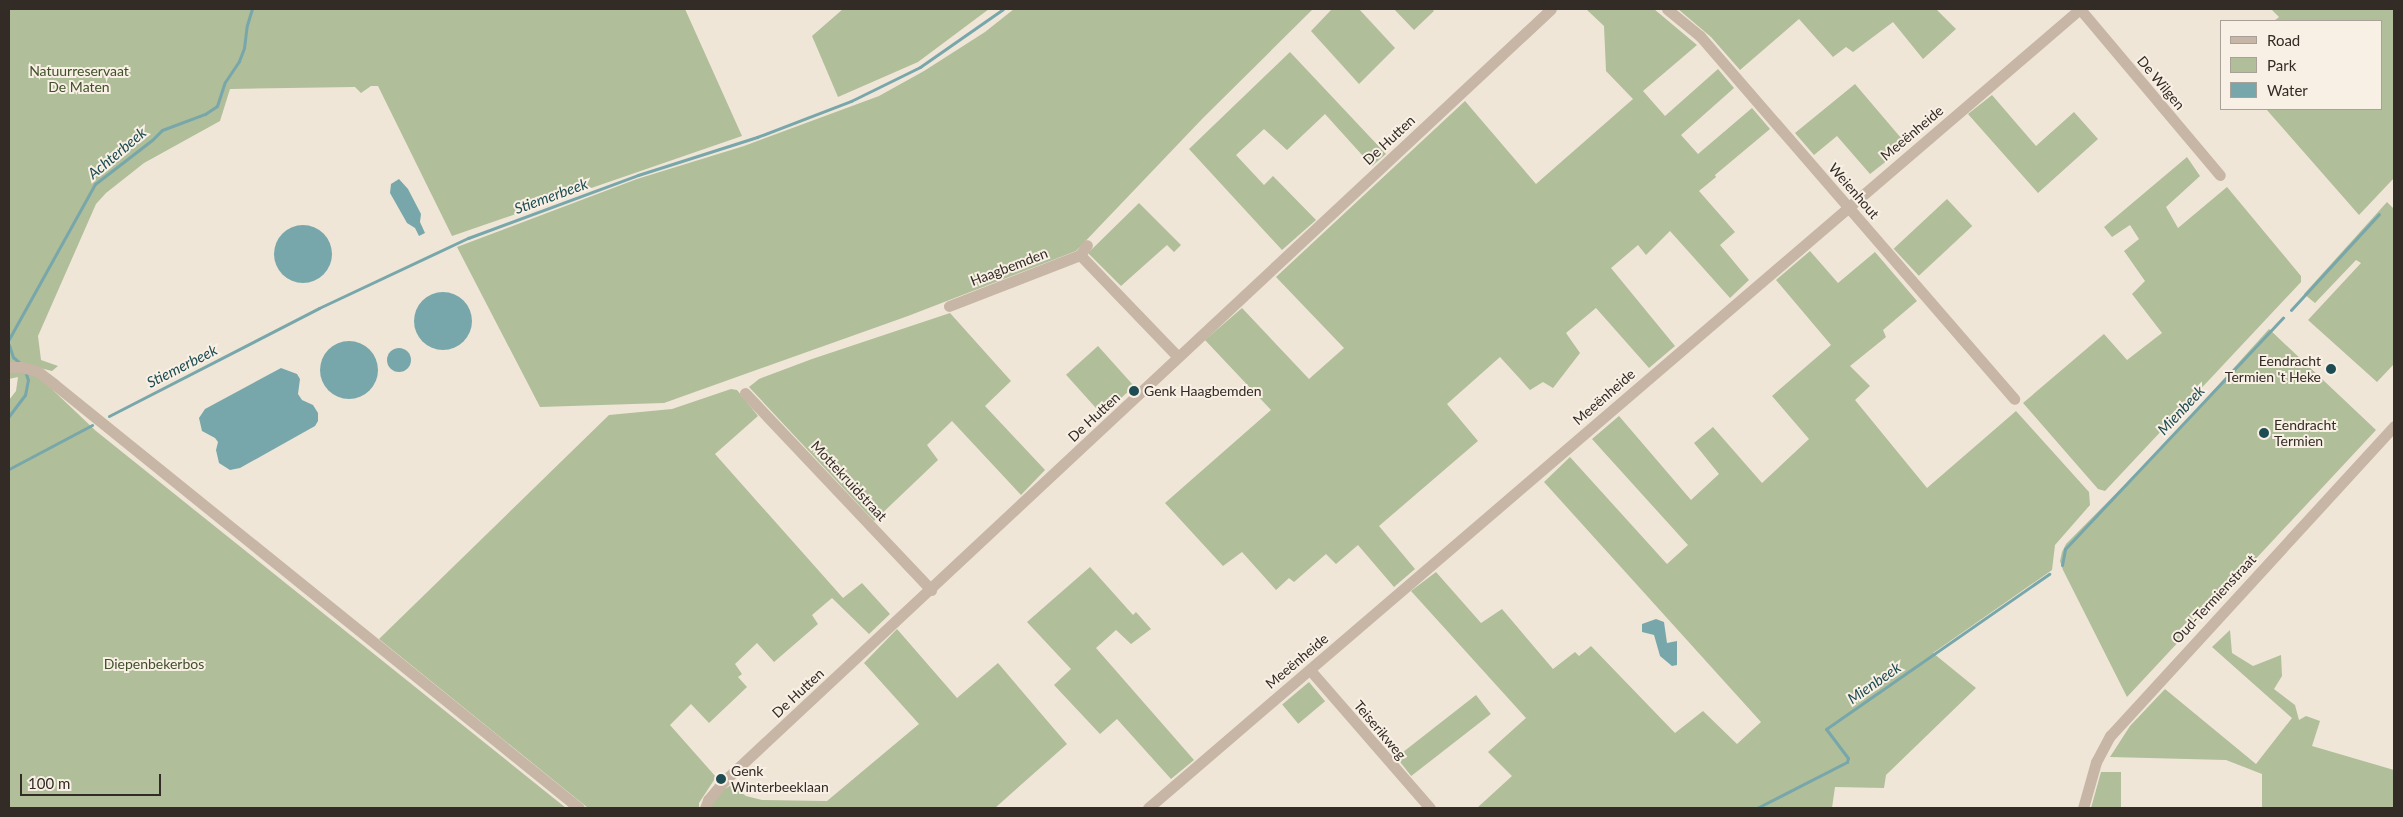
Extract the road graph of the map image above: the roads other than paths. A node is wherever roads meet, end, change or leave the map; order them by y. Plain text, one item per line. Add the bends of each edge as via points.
1 (1551, 9) edge
2 (1667, 9) edge
3 (2080, 9) edge
4 (2220, 175) dead end
5 (1848, 207) junction
6 (949, 306) dead end
7 (1178, 357) junction
8 (9, 367) edge
9 (745, 392) dead end
10 (2014, 399) dead end
11 (2394, 426) edge
12 (931, 590) junction
13 (1310, 670) junction
14 (579, 808) edge
15 (705, 808) edge
16 (1148, 808) edge
17 (1430, 808) edge
18 (2082, 808) edge

1 - 7 street, De Hutten
2 - 5 street, Weienhout via 1700,36
3 - 4 street, De Wilgen
3 - 5 street, Meeënheide
5 - 10 street, Weienhout
5 - 13 street, Meeënheide
6 - 7 street, Haagbemden via 1084,250
7 - 12 street, De Hutten
8 - 14 street via 37,371 54,384
9 - 12 street, Mottekruidstraat
11 - 18 street, Oud-Termienstraat via 2110,736 2096,762
12 - 15 street, De Hutten via 724,781
13 - 16 street, Meeënheide
13 - 17 street, Teiserikweg

